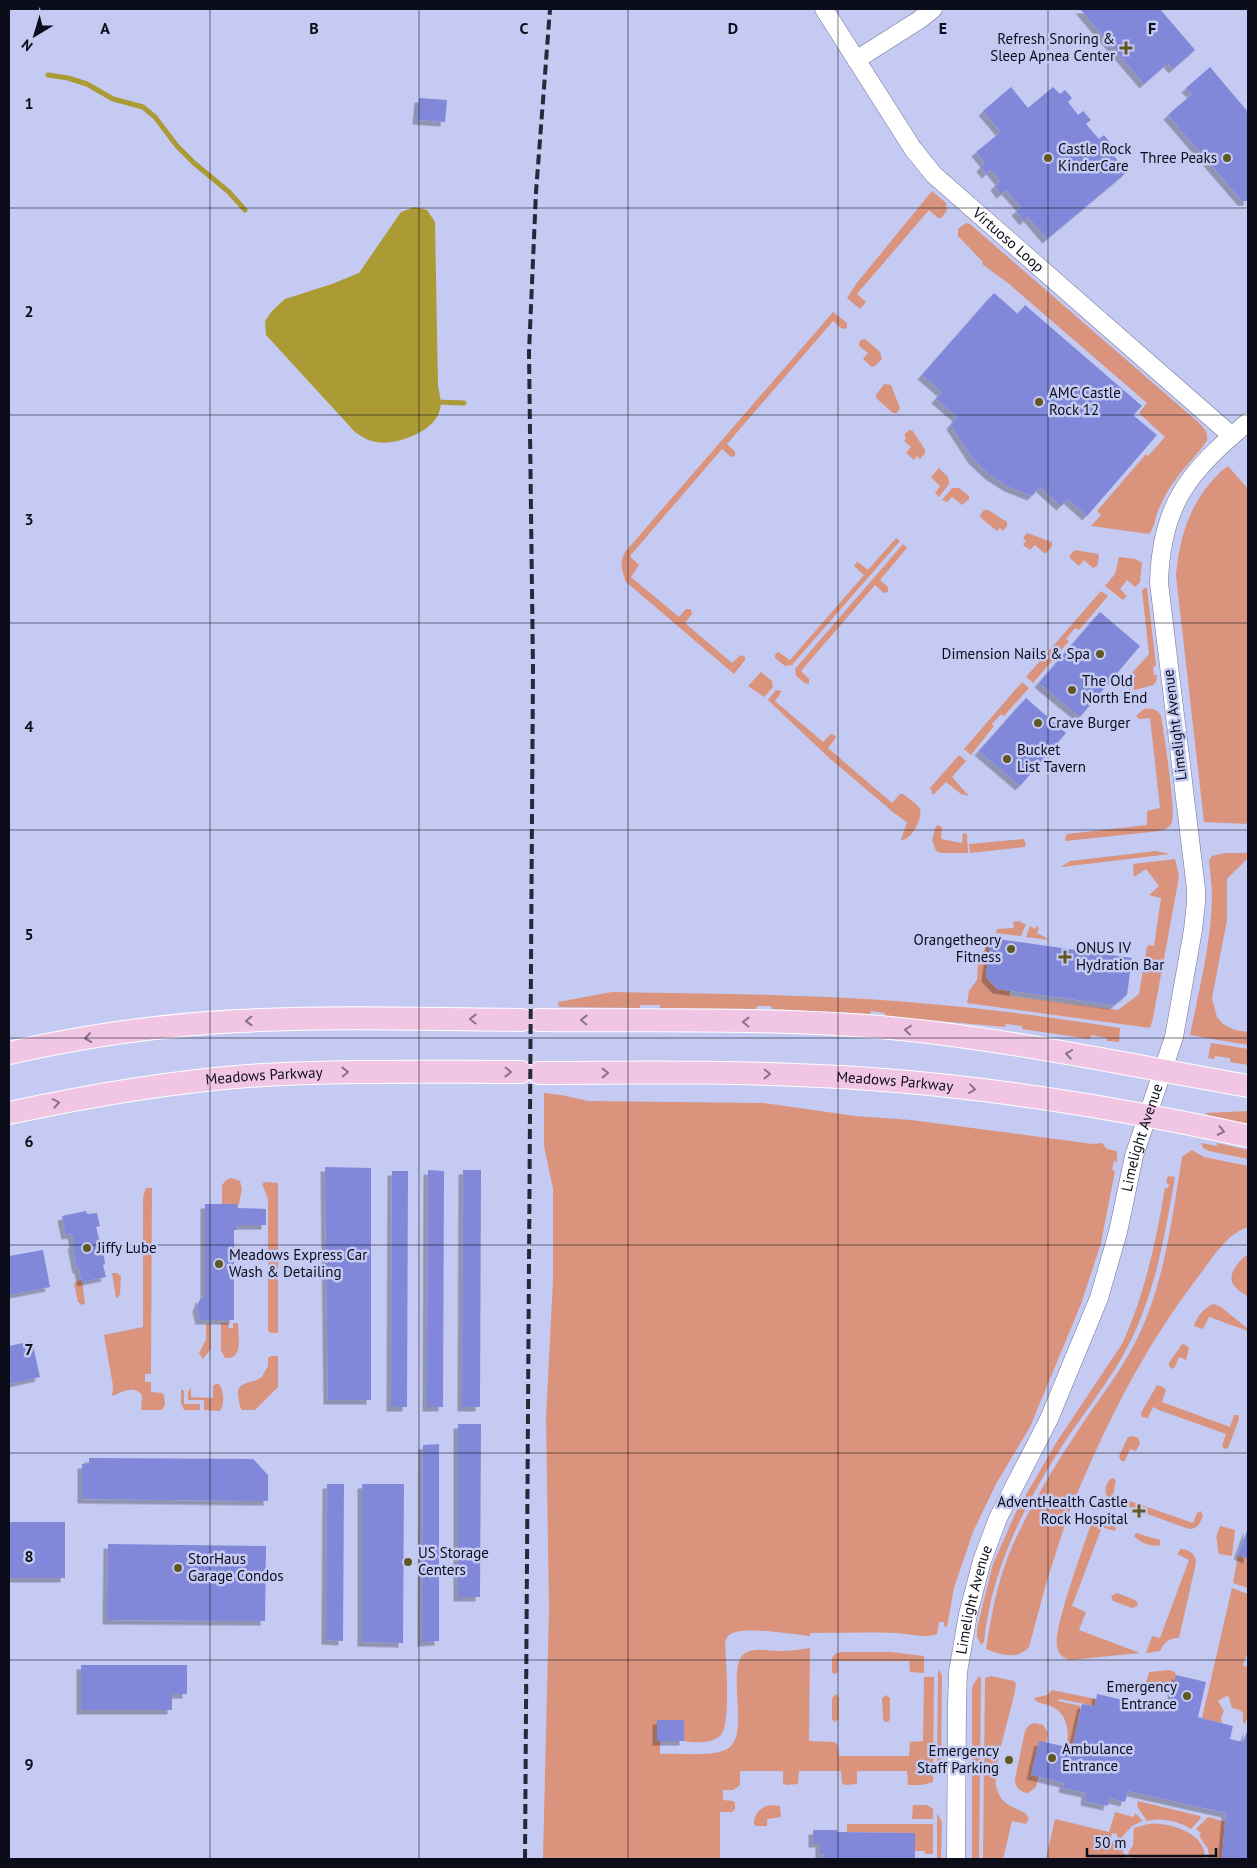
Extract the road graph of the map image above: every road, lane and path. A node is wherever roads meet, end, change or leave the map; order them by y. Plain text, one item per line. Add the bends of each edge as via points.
1 (824, 9) edge
2 (933, 9) edge
3 (856, 60) junction
4 (1248, 422) edge
5 (1232, 436) junction
6 (9, 1053) edge
7 (1162, 1070) junction
8 (1248, 1086) edge
9 (9, 1113) edge
10 (1147, 1116) junction
11 (1248, 1136) edge
12 (956, 1859) edge

1 - 3 street, Virtuoso Loop
2 - 3 street
3 - 5 street, Virtuoso Loop via 913,149 934,175
4 - 5 street, Limelight Avenue
5 - 7 street, Limelight Avenue via 1202,464 1185,486 1171,513 1161,549 1159,583 1196,902 1174,1037
7 -> 6 main road via 958,1037 868,1026 794,1022 379,1018 236,1021 134,1031
7 - 8 main road
7 - 10 street, Limelight Avenue
9 -> 10 main road, Meadows Parkway via 161,1086 246,1076 530,1072 720,1073 871,1079 1011,1093
10 -> 11 main road, Meadows Parkway
10 - 12 street, Limelight Avenue via 1099,1298 1049,1419 998,1518 975,1586 958,1672

